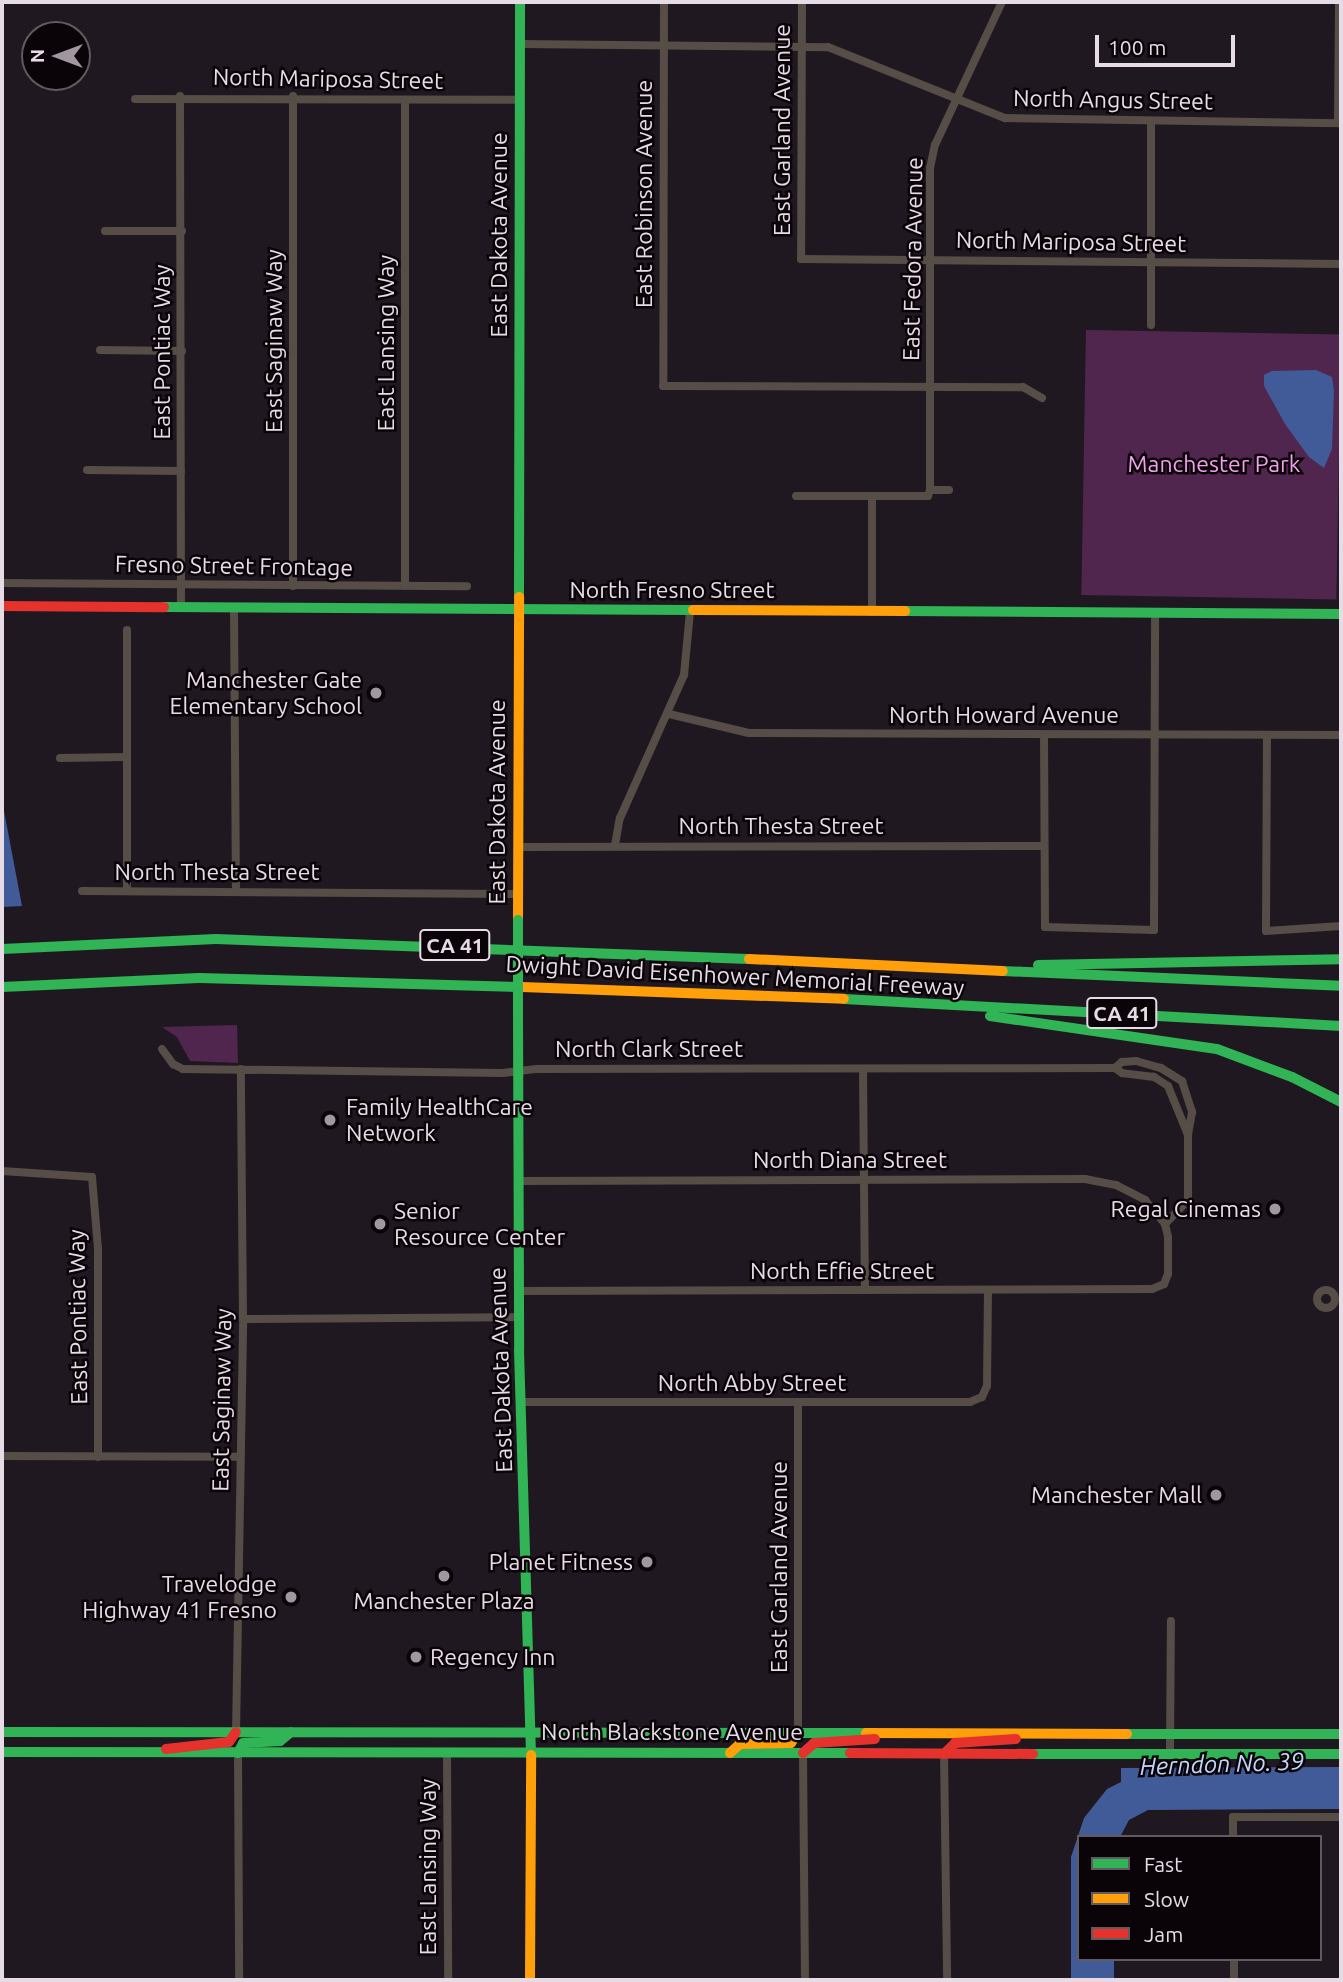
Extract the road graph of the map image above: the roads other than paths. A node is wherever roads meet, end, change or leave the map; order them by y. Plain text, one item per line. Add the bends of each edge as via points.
1 (520, 2) edge
2 (664, 2) edge
3 (802, 2) edge
4 (1002, 2) edge
5 (1339, 2) edge
6 (520, 44) junction
7 (664, 45) junction
8 (802, 47) junction
9 (180, 96) junction
10 (293, 96) junction
11 (135, 99) dead end
12 (405, 100) junction
13 (520, 100) junction
14 (956, 100) junction
15 (1151, 121) junction
16 (1339, 123) edge
17 (105, 231) dead end
18 (182, 231) junction
19 (801, 259) joint
20 (930, 260) junction
21 (1151, 263) junction
22 (1341, 264) edge
23 (1151, 325) dead end
24 (100, 350) dead end
25 (182, 351) junction
26 (930, 387) junction
27 (1042, 398) dead end
28 (87, 470) dead end
29 (181, 471) junction
30 (930, 490) junction
31 (949, 490) dead end
32 (796, 496) dead end
33 (872, 496) junction
34 (2, 583) edge
35 (182, 584) junction
36 (293, 586) junction
37 (405, 586) junction
38 (467, 586) dead end
39 (2, 606) edge
40 (181, 608) junction
41 (234, 608) junction
42 (518, 609) junction
43 (690, 611) junction
44 (872, 611) junction
45 (1341, 614) edge
46 (1155, 615) junction
47 (127, 630) dead end
48 (669, 714) junction
49 (1156, 734) junction
50 (1044, 735) junction
51 (1267, 735) junction
52 (1341, 735) edge
53 (126, 757) junction
54 (60, 758) dead end
55 (615, 845) junction
56 (1044, 846) junction
57 (519, 847) junction
58 (236, 889) junction
59 (82, 891) dead end
60 (127, 891) junction
61 (519, 894) junction
62 (1341, 926) edge
63 (2, 949) edge
64 (1341, 959) edge
65 (908, 966) junction
66 (1341, 986) edge
67 (2, 987) edge
68 (902, 1004) junction
69 (1341, 1026) edge
70 (162, 1049) dead end
71 (1115, 1068) junction
72 (241, 1069) junction
73 (863, 1069) junction
74 (518, 1071) junction
75 (1341, 1102) edge
76 (1188, 1135) junction
77 (2, 1171) edge
78 (864, 1180) junction
79 (519, 1181) junction
80 (1165, 1224) junction
81 (865, 1290) junction
82 (988, 1290) junction
83 (519, 1291) junction
84 (519, 1317) junction
85 (243, 1319) junction
86 (521, 1402) junction
87 (798, 1402) junction
88 (2, 1456) edge
89 (98, 1457) junction
90 (240, 1457) junction
91 (1171, 1621) dead end
92 (2, 1731) edge
93 (236, 1732) junction
94 (291, 1732) junction
95 (529, 1732) junction
96 (798, 1733) junction
97 (906, 1733) junction
98 (1048, 1733) junction
99 (1170, 1734) junction
100 (1341, 1734) edge
101 (2, 1752) edge
102 (159, 1752) junction
103 (238, 1752) junction
104 (447, 1753) junction
105 (530, 1753) junction
106 (730, 1753) junction
107 (803, 1753) junction
108 (944, 1754) junction
109 (1170, 1754) junction
110 (1341, 1754) edge
111 (1341, 1817) edge
112 (1233, 1835) edge
113 (1234, 1961) edge
114 (239, 1980) edge
115 (448, 1980) edge
116 (530, 1980) edge
117 (805, 1980) edge
118 (947, 1980) edge
119 (1234, 1980) edge

1 - 6 main road, East Dakota Avenue
2 - 7 street, East Robinson Avenue
3 - 8 street, East Garland Avenue
4 - 14 street, East Fedora Avenue
5 - 16 street
6 - 7 street, North Angus Street
6 - 13 main road, East Dakota Avenue
7 - 8 street, North Angus Street
7 - 26 street, East Robinson Avenue via 663,386
8 - 14 street, North Angus Street via 842,50
8 - 19 street, East Garland Avenue
9 - 10 street, North Mariposa Street
9 - 11 street, North Mariposa Street
9 - 18 street, East Pontiac Way
10 - 12 street, North Mariposa Street
10 - 36 street, East Saginaw Way
12 - 13 street, North Mariposa Street
12 - 37 street, East Lansing Way
13 - 42 main road, East Dakota Avenue
14 - 15 street, North Angus Street via 1005,118
14 - 20 street, East Fedora Avenue via 930,168
15 - 16 street, North Angus Street
15 - 21 street
17 - 18 street
18 - 25 street, East Pontiac Way
19 - 20 street, North Mariposa Street
20 - 21 street, North Mariposa Street
20 - 26 street, East Fedora Avenue
21 - 22 street, North Mariposa Street
21 - 23 street
24 - 25 street
25 - 29 street, East Pontiac Way
26 - 27 street via 1024,387
26 - 30 street, East Fedora Avenue
28 - 29 street
29 - 35 street, East Pontiac Way
30 - 31 street
30 - 33 street via 928,496
32 - 33 street
33 - 44 street
34 - 35 street, Fresno Street Frontage
35 - 36 street, Fresno Street Frontage
35 - 40 street, East Pontiac Way
36 - 37 street, Fresno Street Frontage
37 - 38 street, Fresno Street Frontage
39 - 40 main road, North Fresno Street
40 - 41 main road, North Fresno Street
41 - 42 main road, North Fresno Street
41 - 58 street
42 - 43 main road, North Fresno Street
42 - 57 main road, East Dakota Avenue
43 - 44 main road, North Fresno Street
43 - 48 street via 684,675
44 - 46 main road, North Fresno Street
45 - 46 main road, North Fresno Street
46 - 49 street
47 - 53 street
48 - 50 street, North Howard Avenue via 749,733
48 - 55 street via 620,818
49 - 50 street, North Howard Avenue
49 - 51 street, North Howard Avenue
49 - 56 street via 1154,930 1045,928
50 - 56 street
51 - 52 street, North Howard Avenue
51 - 62 street via 1266,931
53 - 54 street
53 - 60 street
55 - 56 street, North Thesta Street
55 - 57 street, North Thesta Street
57 - 61 main road, East Dakota Avenue
58 - 60 street, North Thesta Street
58 - 61 street, North Thesta Street
59 - 60 street, North Thesta Street
61 - 74 main road, East Dakota Avenue, bridge
63 - 65 main road, Dwight David Eisenhower Memorial Freeway / CA 41 via 216,939 561,948
64 - 65 main road
65 - 66 main road, Dwight David Eisenhower Memorial Freeway / CA 41
67 - 68 main road, Dwight David Eisenhower Memorial Freeway / CA 41 via 200,978 735,993
68 - 69 main road, Dwight David Eisenhower Memorial Freeway / CA 41
68 - 75 main road via 1198,1044 1274,1069
70 - 72 street, North Clark Street via 173,1065 183,1069
71 - 73 street, North Clark Street
71 - 76 street, North Clark Street via 1160,1080 1173,1093
71 - 76 street, North Clark Street via 1122,1062 1161,1068 1187,1090 1192,1126
72 - 74 street, North Clark Street
72 - 85 street, East Saginaw Way
73 - 74 street, North Clark Street
73 - 78 street
74 - 79 main road, East Dakota Avenue
76 - 80 street via 1188,1200
77 - 89 street, East Pontiac Way via 92,1177 98,1248
78 - 79 street, North Diana Street
78 - 80 street, North Diana Street via 1103,1181 1145,1200
78 - 81 street
79 - 83 main road, East Dakota Avenue
80 - 82 street, North Effie Street via 1168,1273 1164,1284 1152,1289
81 - 82 street, North Effie Street
81 - 83 street, North Effie Street
82 - 87 street, North Abby Street via 987,1386 982,1397 970,1402
83 - 84 main road, East Dakota Avenue
84 - 85 street
84 - 86 main road, East Dakota Avenue
85 - 90 street, East Saginaw Way
86 - 87 street, North Abby Street
86 - 95 main road, East Dakota Avenue
87 - 96 street, East Garland Avenue
88 - 89 street
89 - 90 street
90 - 93 street, East Saginaw Way
91 - 99 street
92 - 93 main road, North Blackstone Avenue
93 - 94 main road, North Blackstone Avenue
93 - 102 main road via 229,1742 181,1744
94 - 95 main road, North Blackstone Avenue
94 - 103 main road via 280,1741 243,1743
95 - 96 main road, North Blackstone Avenue
95 - 105 main road, East Dakota Avenue
96 - 97 main road, North Blackstone Avenue
96 - 106 main road via 791,1743 740,1744
97 - 98 main road, North Blackstone Avenue
97 - 107 main road via 814,1743
98 - 99 main road, North Blackstone Avenue
98 - 108 main road via 955,1743
99 - 100 main road, North Blackstone Avenue
99 - 109 street
101 - 102 main road, North Blackstone Avenue
102 - 103 main road, North Blackstone Avenue
103 - 104 main road, North Blackstone Avenue
103 - 114 street
104 - 105 main road, North Blackstone Avenue
104 - 115 street, East Lansing Way
105 - 106 main road, North Blackstone Avenue
105 - 116 main road, East Dakota Avenue
106 - 107 main road, North Blackstone Avenue
107 - 108 main road, North Blackstone Avenue
107 - 117 street
108 - 109 main road, North Blackstone Avenue
108 - 118 street
109 - 110 main road, North Blackstone Avenue
111 - 112 street via 1233,1817
113 - 119 street

